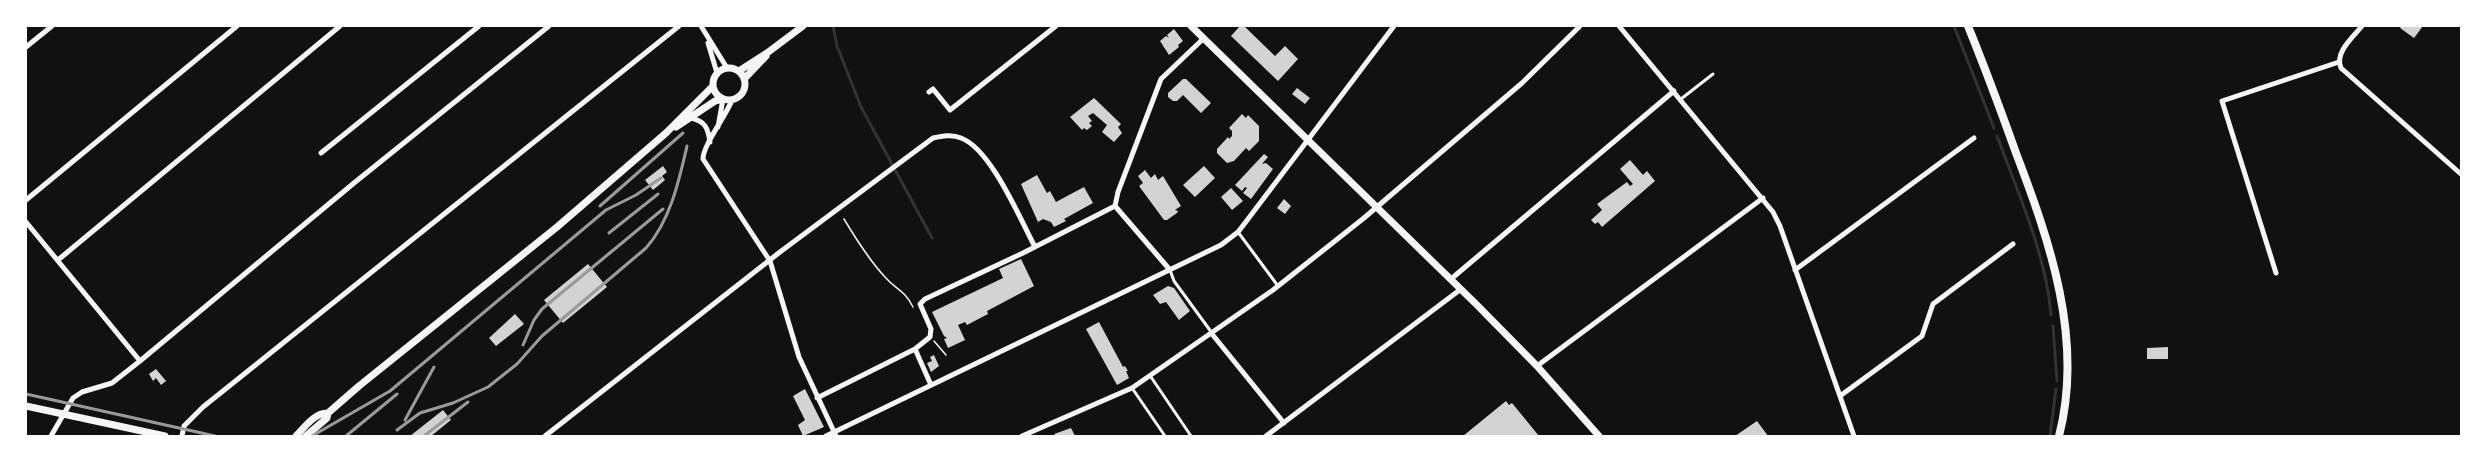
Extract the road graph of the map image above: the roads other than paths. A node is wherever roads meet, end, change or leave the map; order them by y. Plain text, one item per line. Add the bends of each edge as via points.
1 (52, 26) edge
2 (237, 26) edge
3 (340, 26) edge
4 (479, 26) edge
5 (549, 26) edge
6 (679, 26) edge
7 (701, 26) edge
8 (803, 26) edge
9 (1056, 26) edge
10 (1191, 26) edge
11 (1394, 26) edge
12 (1580, 26) edge
13 (1619, 26) edge
14 (1968, 26) edge
15 (2362, 26) edge
16 (706, 35) junction
17 (1204, 38) junction
18 (26, 47) edge
19 (767, 53) junction
20 (2339, 62) junction
21 (727, 68) junction
22 (739, 71) junction
23 (717, 73) junction
24 (1713, 74) dead end
25 (745, 78) junction
26 (713, 86) junction
27 (1674, 91) junction
28 (929, 92) dead end
29 (723, 99) junction
30 (1681, 99) junction
31 (732, 100) junction
32 (691, 118) junction
33 (718, 129) junction
34 (666, 133) junction
35 (1309, 138) junction
36 (1974, 138) dead end
37 (710, 142) junction
38 (321, 153) dead end
39 (2462, 175) edge
40 (1763, 198) junction
41 (26, 200) edge
42 (1115, 206) junction
43 (1378, 206) junction
44 (26, 222) edge
45 (1238, 232) junction
46 (2013, 244) dead end
47 (1035, 247) junction
48 (58, 260) junction
49 (770, 261) junction
50 (1170, 270) junction
51 (1795, 270) junction
52 (2276, 273) dead end
53 (1451, 279) junction
54 (1278, 286) junction
55 (1461, 289) junction
56 (1212, 334) junction
57 (915, 350) junction
58 (140, 361) junction
59 (1537, 366) junction
60 (1150, 377) junction
61 (931, 385) junction
62 (1132, 388) junction
63 (1840, 396) junction
64 (817, 398) junction
65 (26, 406) edge
66 (328, 413) junction
67 (64, 415) junction
68 (1284, 423) junction
69 (835, 434) edge
70 (51, 436) edge
71 (165, 436) edge
72 (182, 436) edge
73 (296, 436) edge
74 (308, 436) edge
75 (545, 436) edge
76 (826, 436) edge
77 (1022, 436) edge
78 (1165, 436) edge
79 (1191, 436) edge
80 (1266, 436) edge
81 (1599, 436) edge
82 (1854, 436) edge
83 (2059, 436) edge

1 - 18 street
2 - 41 street
3 - 48 street
4 - 38 street
5 - 58 street
6 - 72 street via 203,407 184,426
7 - 16 street
8 - 19 street
9 - 28 street via 950,110 933,89
10 - 17 street
11 - 35 street
12 - 43 street via 1522,83
13 - 27 street
14 - 83 main road via 2041,220 2063,307 2067,363
15 - 20 street
16 - 21 street
16 - 23 street
17 - 35 street
17 - 42 street via 1161,79
19 - 22 street
19 - 25 street
20 - 39 street via 2341,68
20 - 52 street via 2222,101
21 - 22 street
21 - 23 street
22 - 25 street
23 - 26 street
24 - 30 lane
25 - 31 street via 745,90
26 - 29 street
26 - 34 street
27 - 30 street
27 - 53 street
29 - 31 street
29 - 32 street
29 - 33 street
30 - 40 street
31 - 33 street
32 - 34 street
32 - 37 street via 704,123
33 - 37 street
34 - 66 street
35 - 43 street
35 - 45 street
36 - 51 street
37 - 49 street via 703,153 705,165
40 - 51 street via 1780,226
40 - 59 street
42 - 47 street
42 - 50 street
43 - 53 street
43 - 54 street
44 - 48 street
45 - 50 street via 1221,245
45 - 54 lane
46 - 63 street via 1933,304 1922,336
47 - 49 street via 1003,186 971,143 953,136 933,138
47 - 57 street via 923,300 920,304 931,329 930,337
48 - 58 street
49 - 64 street via 799,357
49 - 75 street
50 - 56 lane
50 - 61 street
51 - 63 street
53 - 55 street
54 - 56 street
55 - 59 street
55 - 68 street
56 - 60 street
56 - 68 street
57 - 61 street
57 - 64 street
58 - 67 street via 112,383 73,398
59 - 81 street
60 - 62 street
60 - 79 lane
61 - 69 street
62 - 77 street
62 - 78 lane
63 - 82 street
64 - 69 street
65 - 67 street
66 - 73 street via 322,412
66 - 74 street
67 - 70 street
67 - 71 street
68 - 80 street
69 - 76 street

